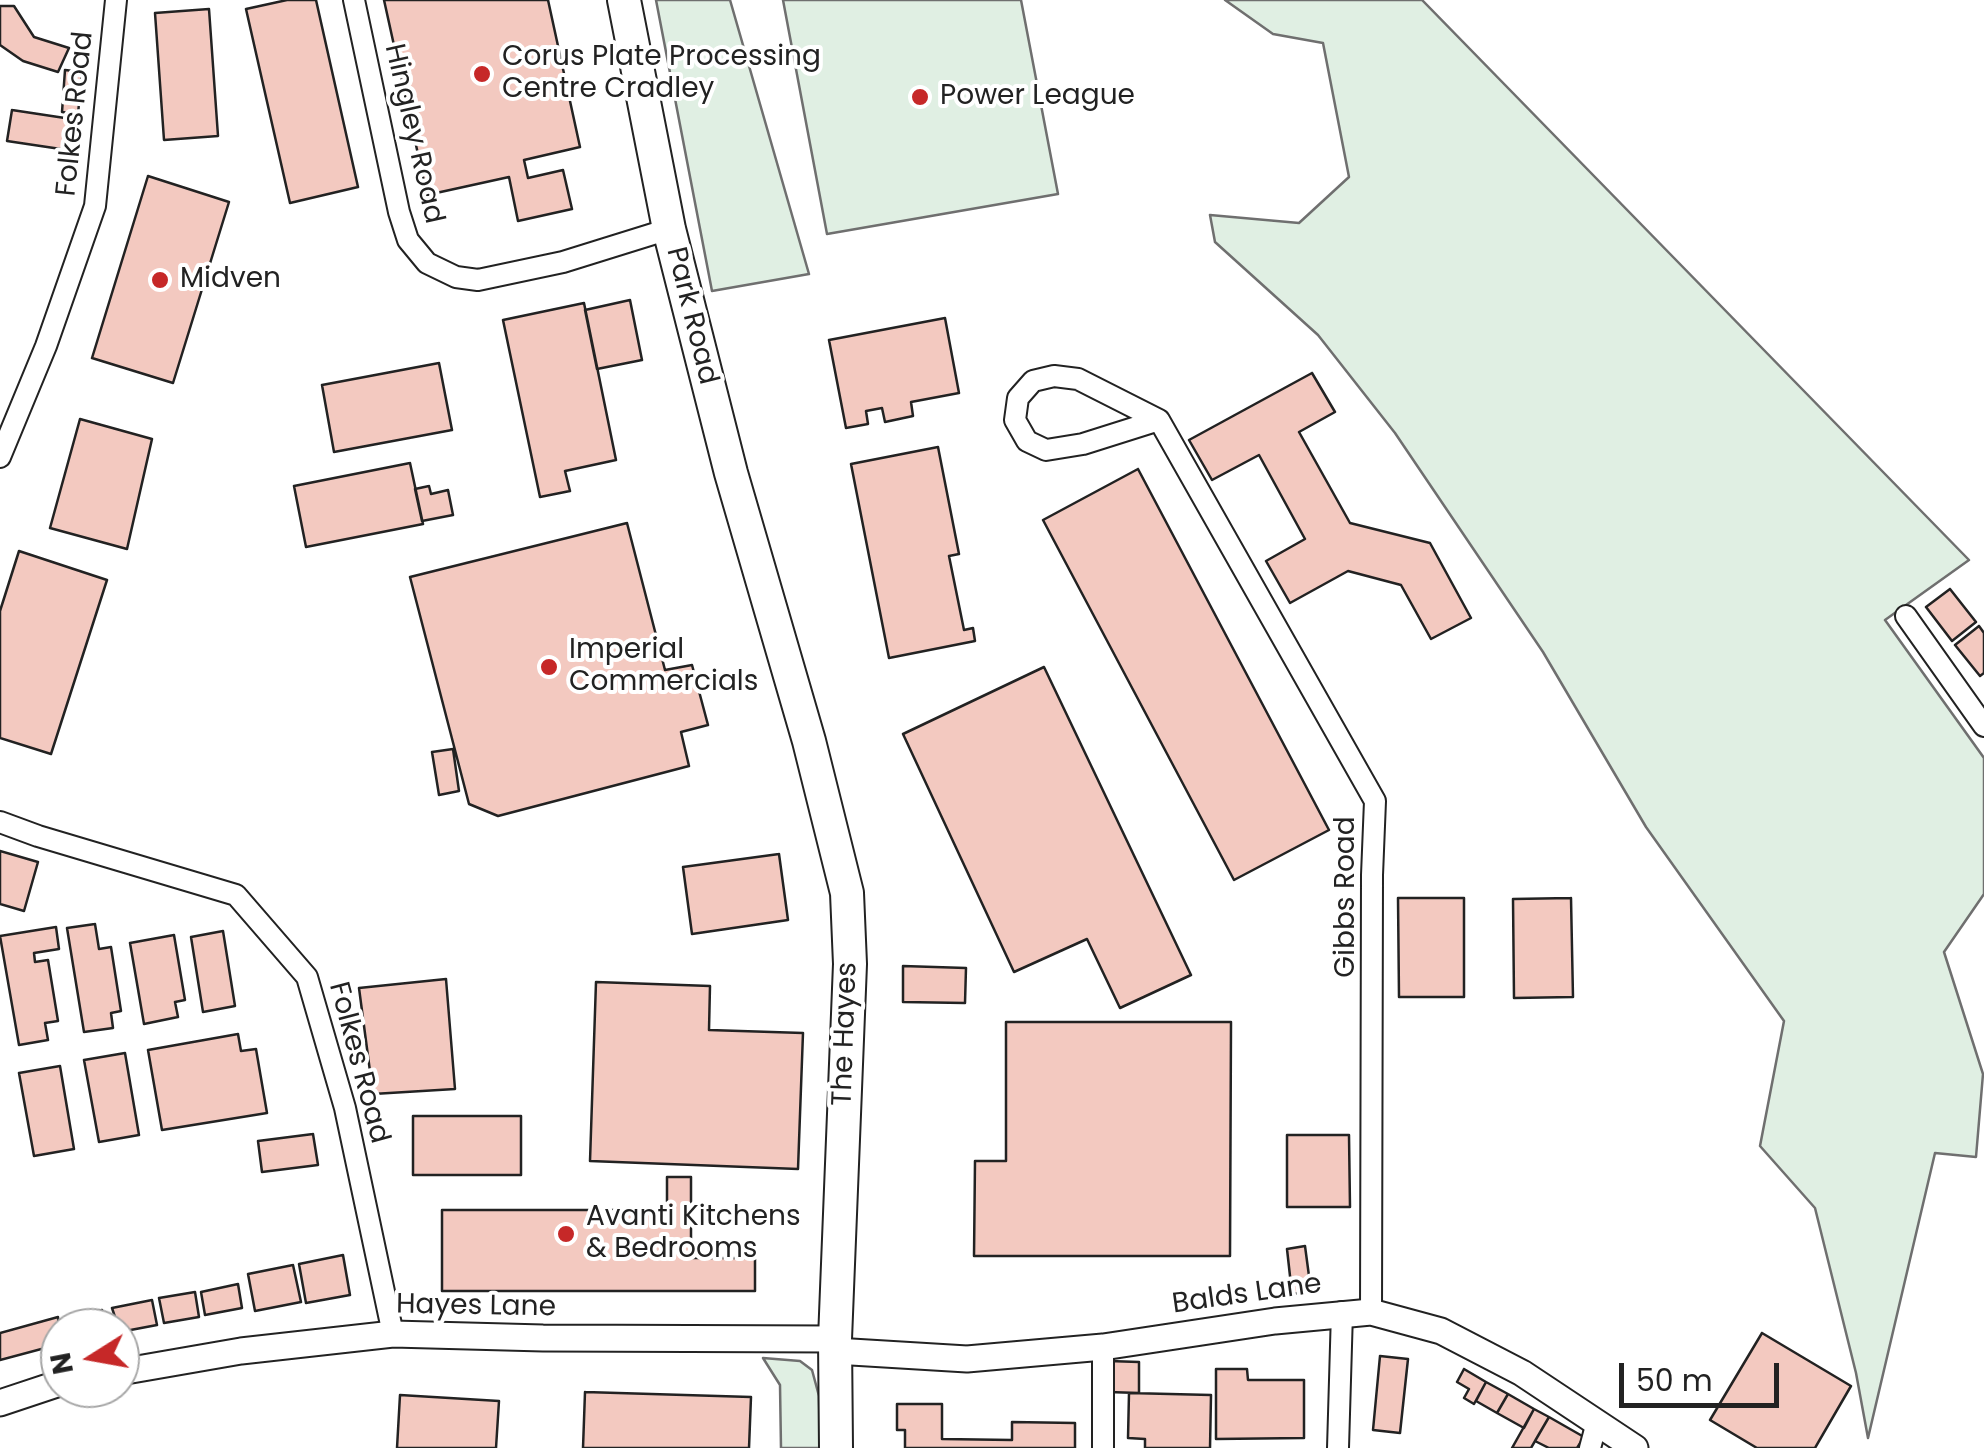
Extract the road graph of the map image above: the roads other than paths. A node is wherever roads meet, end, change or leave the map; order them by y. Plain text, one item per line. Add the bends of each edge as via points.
1 (116, 0) edge
2 (354, 0) edge
3 (624, 0) edge
4 (669, 229) junction
5 (1159, 420) junction
6 (0, 458) edge
7 (1906, 616) dead end
8 (776, 628) joint
9 (1984, 726) edge
10 (0, 822) edge
11 (1342, 1312) junction
12 (1371, 1312) junction
13 (393, 1334) junction
14 (835, 1345) junction
15 (1103, 1347) junction
16 (140, 1369) edge
17 (40, 1390) edge
18 (0, 1403) edge
19 (1596, 1422) junction
20 (836, 1448) edge
21 (1102, 1448) edge
22 (1338, 1448) edge
23 (1590, 1448) edge
24 (1634, 1448) edge

1 - 6 street, Folkes Road via 96,206
2 - 4 street, Hingley Road via 399,212 408,240 427,263 478,280
3 - 4 highway, Park Road
4 - 8 highway, Park Road
5 - 5 street via 1078,379 1054,376 1032,381 1018,398 1015,420 1027,441 1046,450
5 - 12 street, Gibbs Road via 1374,801
7 - 9 street
8 - 14 highway, The Hayes via 846,893 850,964
10 - 13 street, Folkes Road via 236,896 307,977 345,1108
11 - 12 street, Balds Lane
11 - 15 street, Balds Lane
11 - 22 street
12 - 19 street, Balds Lane via 1441,1330
13 - 14 street, Hayes Lane
13 - 16 street, Hayes Lane
14 - 15 street, Balds Lane via 967,1360
14 - 20 highway, The Hayes
15 - 21 street
17 - 18 street
19 - 23 street
19 - 24 street, Balds Lane

